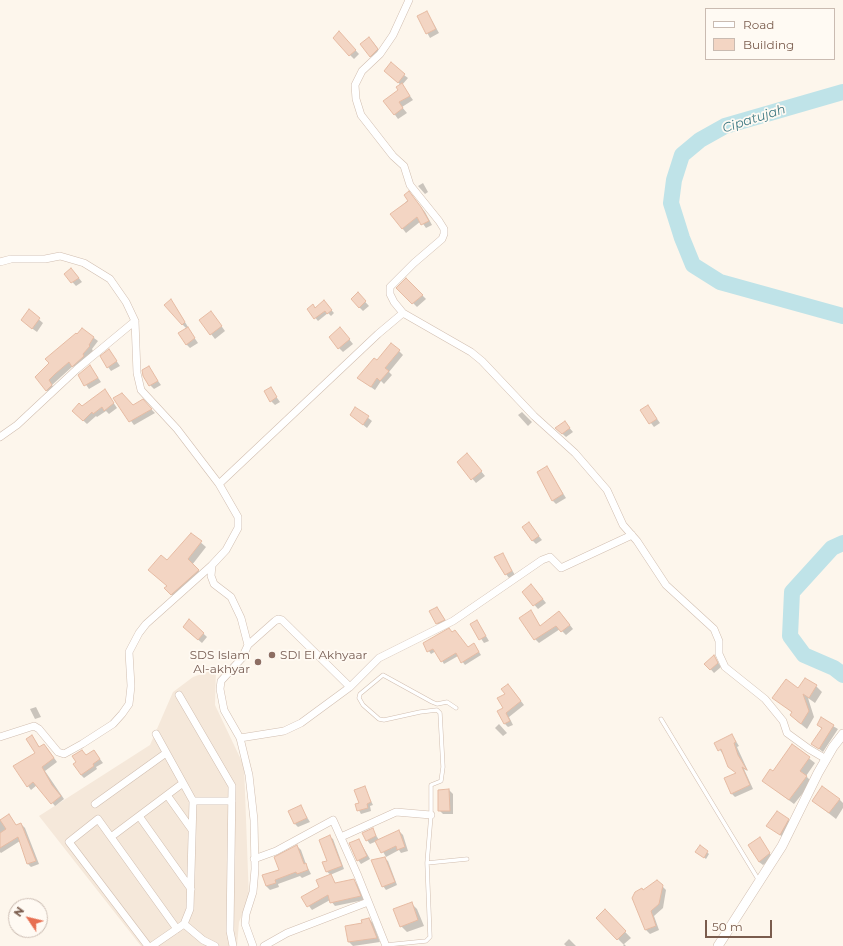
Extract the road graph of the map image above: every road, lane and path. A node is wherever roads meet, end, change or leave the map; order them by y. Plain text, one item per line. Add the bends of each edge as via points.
1 (409, 0) edge
2 (0, 262) edge
3 (403, 313) junction
4 (135, 321) junction
5 (0, 437) edge
6 (219, 484) junction
7 (632, 535) junction
8 (212, 565) junction
9 (248, 645) junction
10 (350, 687) junction
11 (179, 695) dead end
12 (456, 708) dead end
13 (661, 719) dead end
14 (156, 734) dead end
15 (843, 734) edge
16 (0, 737) edge
17 (240, 738) junction
18 (166, 753) junction
19 (826, 759) junction
20 (183, 783) junction
21 (167, 795) junction
22 (193, 801) junction
23 (232, 801) junction
24 (95, 804) dead end
25 (431, 815) junction
26 (138, 816) junction
27 (192, 830) junction
28 (111, 837) junction
29 (341, 837) junction
30 (254, 859) junction
31 (467, 859) dead end
32 (426, 863) junction
33 (759, 880) junction
34 (191, 889) junction
35 (368, 902) junction
36 (180, 926) junction
37 (148, 946) edge
38 (152, 946) edge
39 (215, 946) edge
40 (233, 946) edge
41 (253, 946) edge
42 (264, 946) edge
43 (386, 946) edge
44 (718, 946) edge

1 - 3 street via 393,36 380,54 362,71 355,85 361,115 404,166 413,189 444,229 442,239 390,287 394,302
2 - 4 street via 60,256 84,263 110,279
3 - 6 street
3 - 7 street via 471,352 494,372 534,416 575,453 607,490 623,525
4 - 5 street via 76,369 17,425
4 - 6 street via 137,373 141,390 177,429
6 - 8 street via 240,523 226,550
7 - 10 street via 561,568 550,557 542,560 453,621 379,658
7 - 19 street via 666,584 714,629 719,641 719,654 726,667 765,699 783,721 787,733
8 - 9 street via 211,576 214,584 231,597 242,618
8 - 16 street via 139,633 129,652 129,704 113,724 64,754 58,752 34,726
9 - 10 street via 278,619 282,620
9 - 17 street via 242,658 222,681 220,689 224,710
10 - 17 street via 301,723 284,731
11 - 23 street via 232,786
12 - 25 lane via 447,702 436,704 383,675 360,694 359,698 372,714 384,720 414,712 437,710 440,713 443,767 441,782 431,784
13 - 33 lane
14 - 18 street
15 - 19 street
17 - 30 street via 249,775 254,820
18 - 20 street
18 - 24 street
19 - 33 street via 782,846
20 - 21 street
20 - 22 street
21 - 26 street
21 - 27 street
22 - 23 street
22 - 27 street
23 - 40 street via 230,931
25 - 29 street via 396,812
25 - 32 lane
26 - 28 street
26 - 34 street
27 - 34 street
28 - 36 street
28 - 37 street via 98,819 69,842
29 - 30 street via 335,822 330,820 276,851
29 - 35 street
30 - 41 street via 253,892 245,924
31 - 32 lane
32 - 43 lane via 430,937 426,941
33 - 44 street
34 - 36 street via 190,909
35 - 42 street via 287,933
35 - 43 street
36 - 38 street
36 - 39 street

